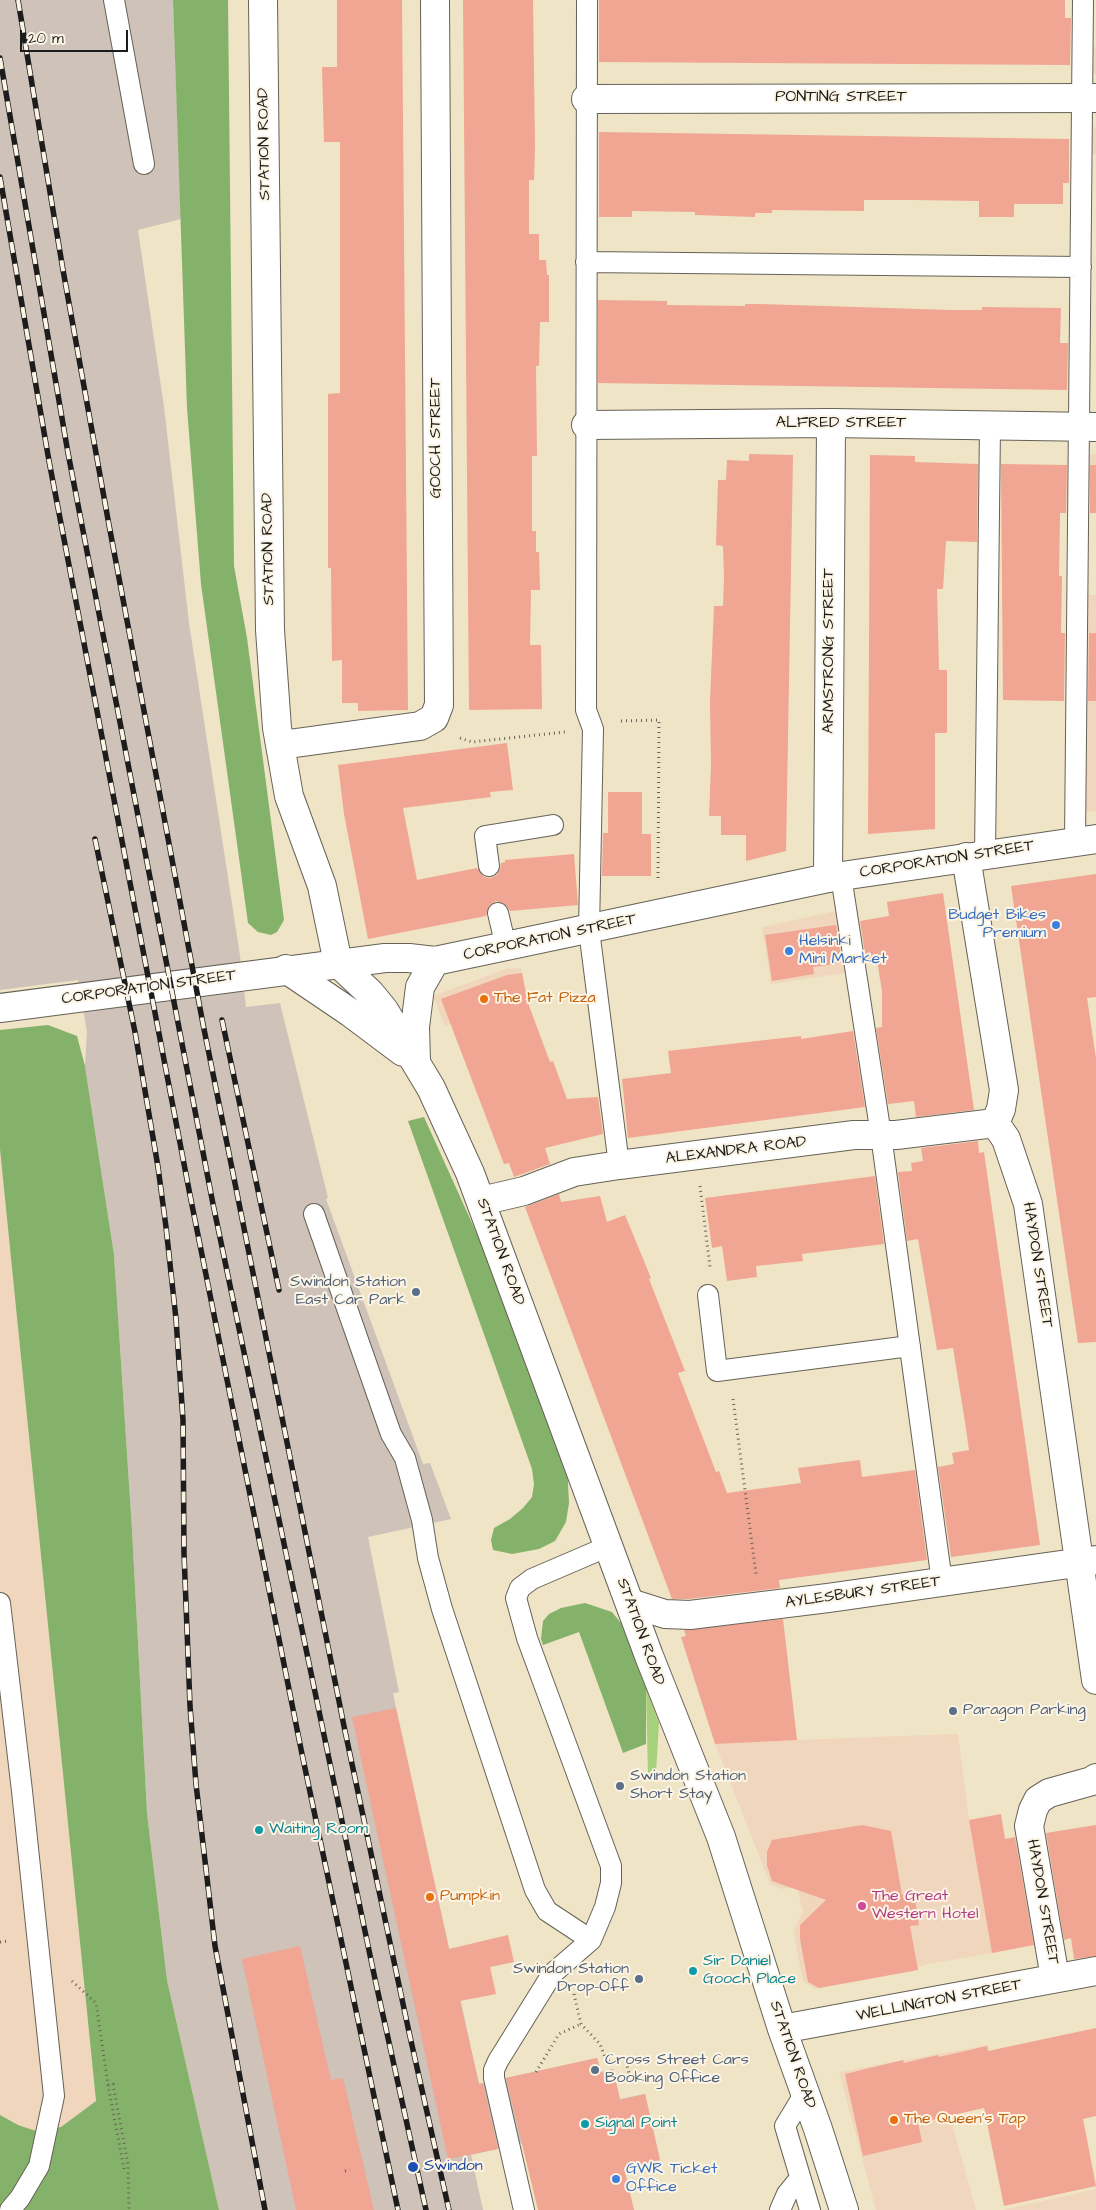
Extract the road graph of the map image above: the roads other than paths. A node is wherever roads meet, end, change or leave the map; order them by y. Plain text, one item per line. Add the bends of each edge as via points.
1 (114, 0) edge
2 (263, 0) edge
3 (435, 0) edge
4 (587, 0) edge
5 (1083, 0) edge
6 (586, 98) junction
7 (1089, 98) edge
8 (144, 164) dead end
9 (586, 262) junction
10 (1081, 267) junction
11 (831, 423) junction
12 (586, 426) junction
13 (990, 426) junction
14 (1088, 426) edge
15 (281, 745) junction
16 (553, 825) dead end
17 (1085, 840) edge
18 (975, 856) junction
19 (489, 866) dead end
20 (835, 877) junction
21 (498, 913) dead end
22 (590, 930) junction
23 (506, 947) junction
24 (435, 961) junction
25 (338, 964) junction
26 (286, 969) junction
27 (0, 1008) edge
28 (416, 1061) junction
29 (996, 1123) junction
30 (881, 1135) junction
31 (618, 1165) junction
32 (481, 1201) junction
33 (314, 1214) dead end
34 (708, 1295) road end
35 (910, 1346) junction
36 (609, 1546) junction
37 (1088, 1561) edge
38 (942, 1582) junction
39 (0, 1603) edge
40 (630, 1603) junction
41 (1096, 1680) edge
42 (1096, 1778) edge
43 (591, 1940) junction
44 (1096, 1971) edge
45 (1055, 1978) junction
46 (782, 2030) junction
47 (805, 2093) junction
48 (800, 2178) junction
49 (10, 2210) edge
50 (524, 2210) edge
51 (780, 2210) edge
52 (810, 2210) edge
53 (844, 2210) edge

1 - 8 lane
2 - 15 street, STATION ROAD via 270,630
3 - 15 street, GOOCH STREET via 439,705 434,718 420,726
4 - 6 lane
5 - 7 lane
6 - 7 street, PONTING STREET
6 - 9 lane
7 - 10 lane
9 - 10 lane
9 - 12 lane
10 - 14 lane
11 - 12 street, ALFRED STREET
11 - 13 street, ALFRED STREET
11 - 20 street, ARMSTRONG STREET
12 - 22 lane via 586,710 593,729
13 - 14 street, ALFRED STREET
13 - 18 lane
14 - 17 lane
15 - 25 street, STATION ROAD via 289,796 322,886
16 - 19 lane via 485,836
17 - 18 street, CORPORATION STREET
18 - 20 street, CORPORATION STREET
18 - 29 street via 1004,1090
20 - 22 street, CORPORATION STREET
20 - 30 lane
21 - 23 lane
22 - 23 street, CORPORATION STREET
22 - 31 lane
23 - 24 street, CORPORATION STREET
24 - 25 street, CORPORATION STREET via 385,958
24 - 28 street, STATION ROAD via 420,987
25 - 26 street, CORPORATION STREET
25 - 28 street, STATION ROAD via 381,1005
26 - 27 street, CORPORATION STREET
26 - 28 street, STATION ROAD
28 - 32 street, STATION ROAD via 445,1117
29 - 30 street, ALEXANDRA ROAD
29 - 37 street, HAYDON STREET via 1006,1139 1028,1204
30 - 31 street, ALEXANDRA ROAD
30 - 35 lane
31 - 32 street, ALEXANDRA ROAD via 574,1172 524,1191
32 - 36 street, STATION ROAD
33 - 43 lane via 391,1434 405,1458 442,1609 535,1890 547,1910
34 - 35 lane via 717,1371
35 - 38 lane
36 - 40 street, STATION ROAD
36 - 43 lane via 532,1579 520,1588 516,1598 527,1638 611,1866 605,1907
37 - 38 street, AYLESBURY STREET
37 - 41 street, HAYDON STREET
38 - 40 street, AYLESBURY STREET via 683,1615 665,1614
39 - 49 lane via 54,2096 39,2166
40 - 46 street, STATION ROAD via 721,1837
42 - 45 street, HAYDON STREET via 1049,1792 1038,1800 1029,1826
43 - 50 lane via 552,1974 498,2061 494,2078
44 - 45 street, WELLINGTON STREET
45 - 46 street, WELLINGTON STREET
46 - 47 street, STATION ROAD
47 - 48 lane via 785,2126
47 - 53 street, STATION ROAD
48 - 51 lane via 787,2194
48 - 52 lane

